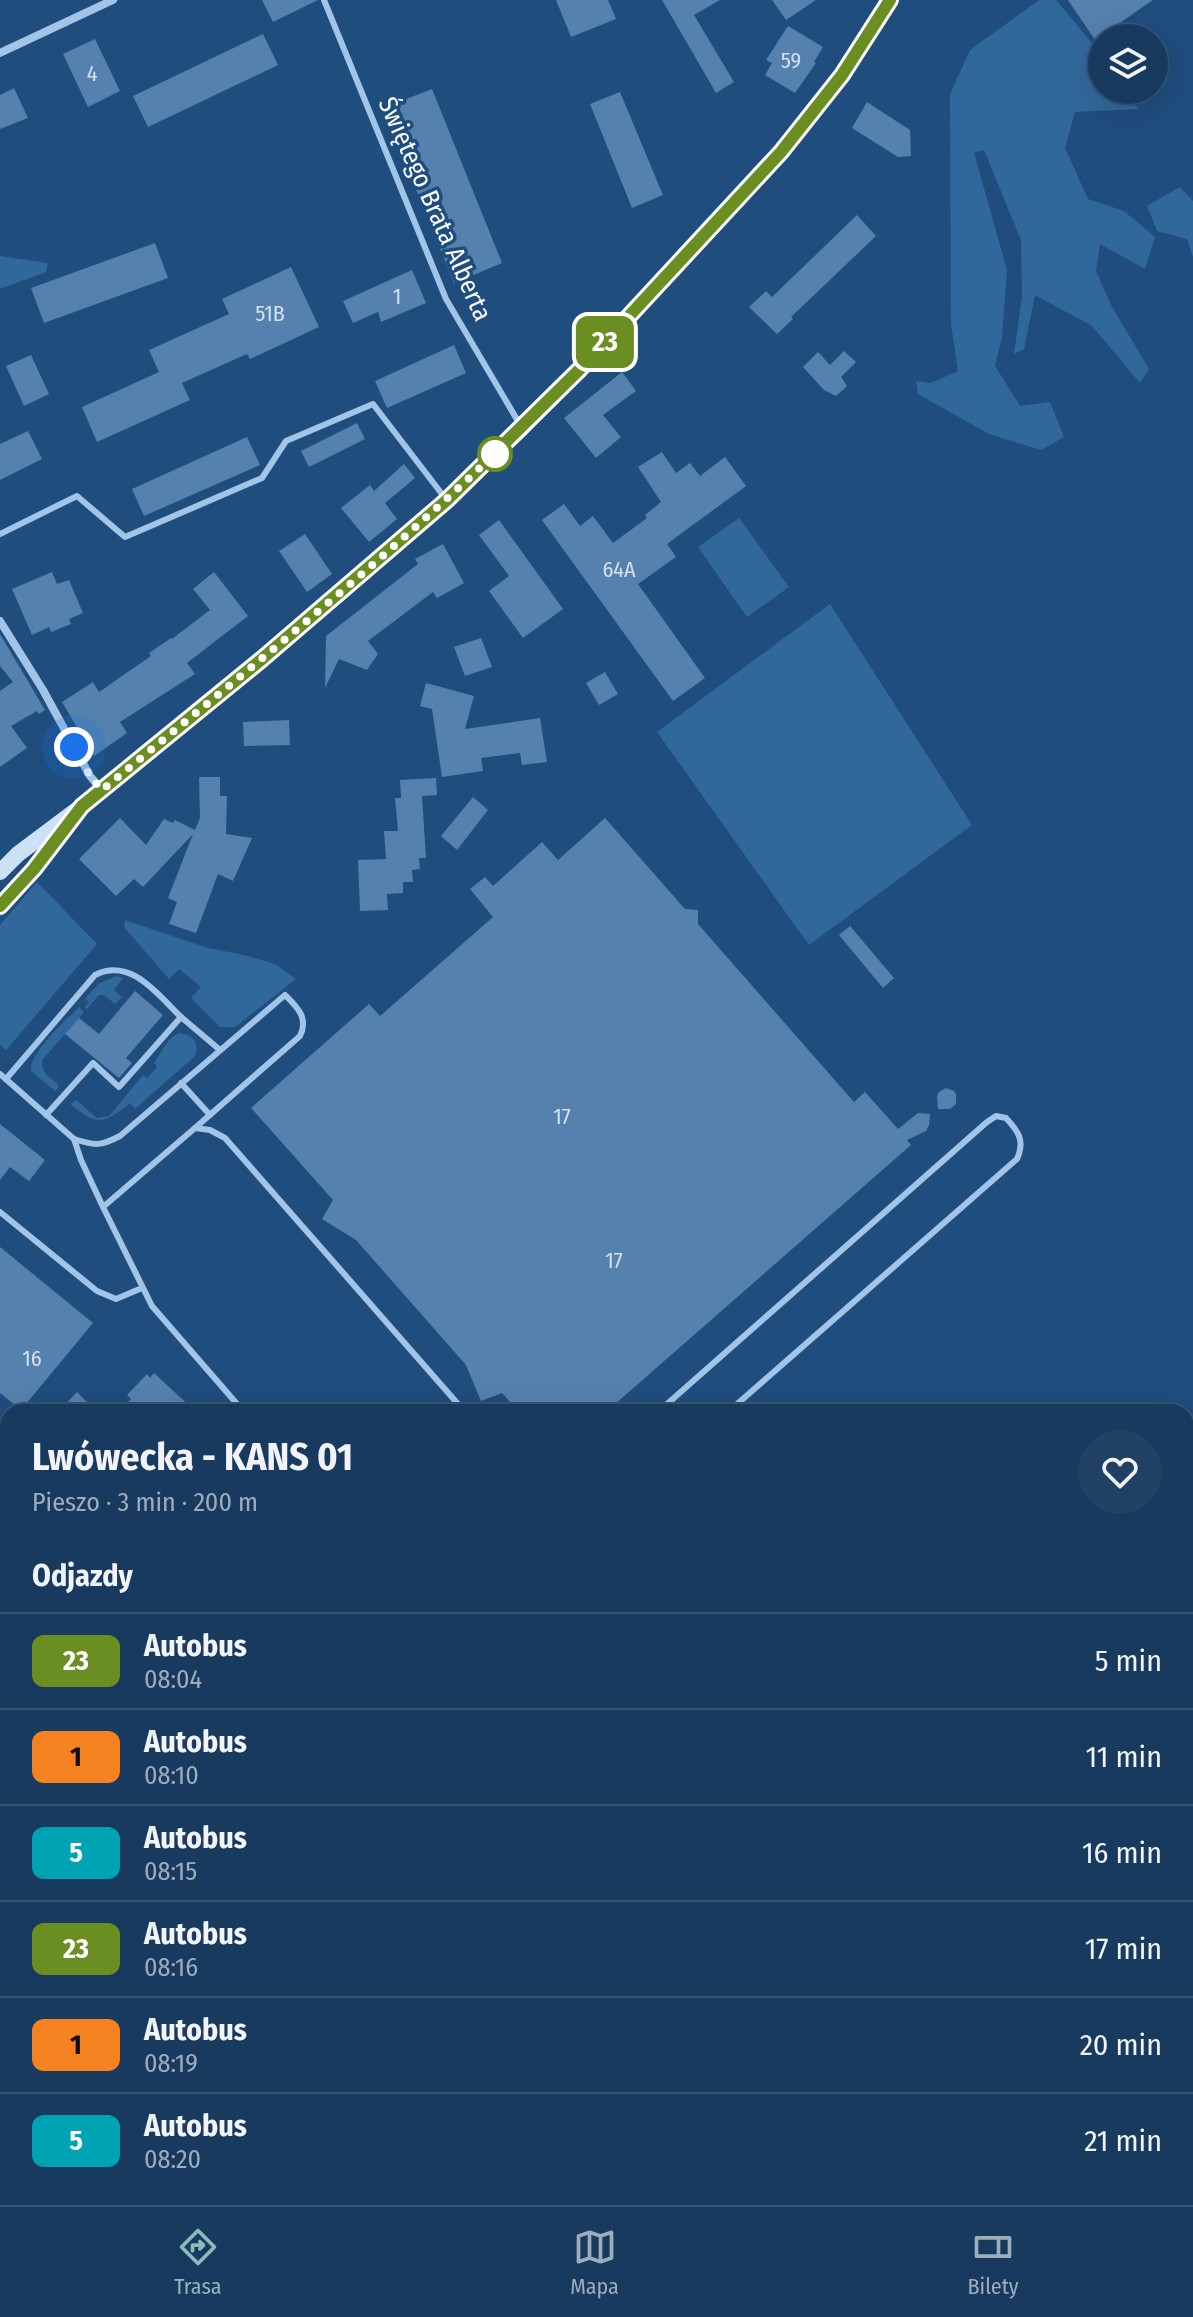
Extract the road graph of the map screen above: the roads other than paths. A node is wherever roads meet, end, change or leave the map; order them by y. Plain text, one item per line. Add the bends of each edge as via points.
1 (113, 0) edge
2 (324, 0) edge
3 (890, 0) edge
4 (0, 53) edge
5 (522, 428) junction
6 (447, 500) junction
7 (0, 534) edge
8 (0, 621) edge
9 (102, 790) junction
10 (82, 806) junction
11 (0, 872) edge
12 (0, 907) edge
13 (181, 1017) junction
14 (220, 1050) junction
15 (3, 1076) edge
16 (181, 1083) junction
17 (46, 1115) junction
18 (210, 1115) junction
19 (195, 1128) junction
20 (74, 1139) junction
21 (103, 1207) junction
22 (0, 1212) edge
23 (142, 1288) junction
24 (237, 1404) edge
25 (458, 1404) edge
26 (667, 1404) edge
27 (737, 1404) edge

1 - 4 street
2 - 5 lane, Świętego Brata Alberta via 446,299
3 - 5 street via 842,75 781,152
5 - 6 street
6 - 7 lane via 373,404 286,441 262,478 125,537 77,496
6 - 9 street
8 - 9 street
9 - 10 street
10 - 11 street
10 - 12 street via 38,872
13 - 14 lane
13 - 15 lane via 133,973 104,971
13 - 17 lane via 119,1087 93,1063
14 - 16 lane
14 - 18 lane via 285,995 304,1017 300,1036
15 - 17 lane
16 - 18 lane
16 - 20 lane via 105,1144
17 - 20 lane
18 - 19 lane
19 - 21 lane
19 - 25 lane via 225,1138
20 - 21 lane
21 - 23 lane
22 - 23 lane via 97,1291 116,1299
23 - 24 lane
26 - 27 lane via 987,1122 996,1116 1006,1118 1021,1138 1017,1159

